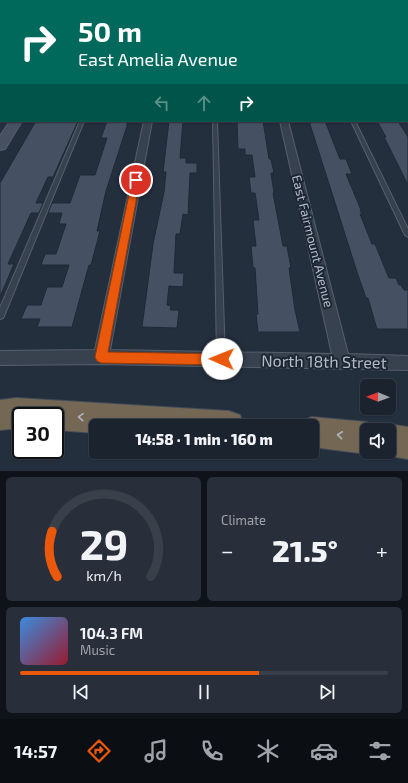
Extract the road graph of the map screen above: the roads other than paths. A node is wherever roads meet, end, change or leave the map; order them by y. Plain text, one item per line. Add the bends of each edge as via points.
1 (15, 122) edge
2 (82, 122) edge
3 (148, 122) edge
4 (215, 122) edge
5 (284, 122) edge
6 (353, 122) edge
7 (0, 146) edge
8 (408, 235) edge
9 (0, 316) edge
10 (101, 357) junction
11 (0, 358) edge
12 (222, 359) junction
13 (342, 362) junction
14 (408, 363) edge
15 (5, 412) edge
16 (117, 419) edge
17 (319, 433) edge
18 (360, 437) edge
19 (396, 441) edge
20 (408, 442) edge

1 - 7 main road
2 - 9 lane
3 - 10 street
4 - 12 lane
5 - 13 street, East Fairmount Avenue
6 - 8 lane
10 - 11 street, North 18th Street
10 - 12 street, North 18th Street
12 - 13 street, North 18th Street
13 - 14 street, North 18th Street
16 -> 15 highway
18 -> 17 highway
19 - 20 highway

